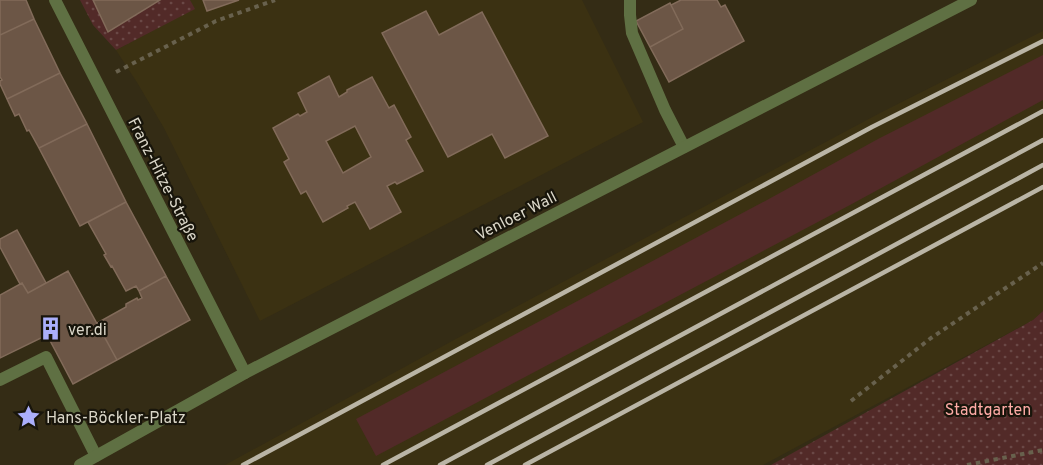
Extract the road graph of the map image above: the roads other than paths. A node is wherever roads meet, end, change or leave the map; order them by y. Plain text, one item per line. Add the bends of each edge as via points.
1 (55, 0) edge
2 (630, 0) edge
3 (970, 0) edge
4 (684, 147) junction
5 (245, 374) junction
6 (0, 380) edge
7 (96, 456) junction
8 (80, 465) edge

1 - 5 street, Franz-Hitze-Straße
2 - 4 street via 632,33
3 - 4 street, Venloer Wall
4 - 5 street, Venloer Wall
5 - 7 street, Venloer Wall
6 - 7 street via 46,357
7 - 8 street, Venloer Wall

